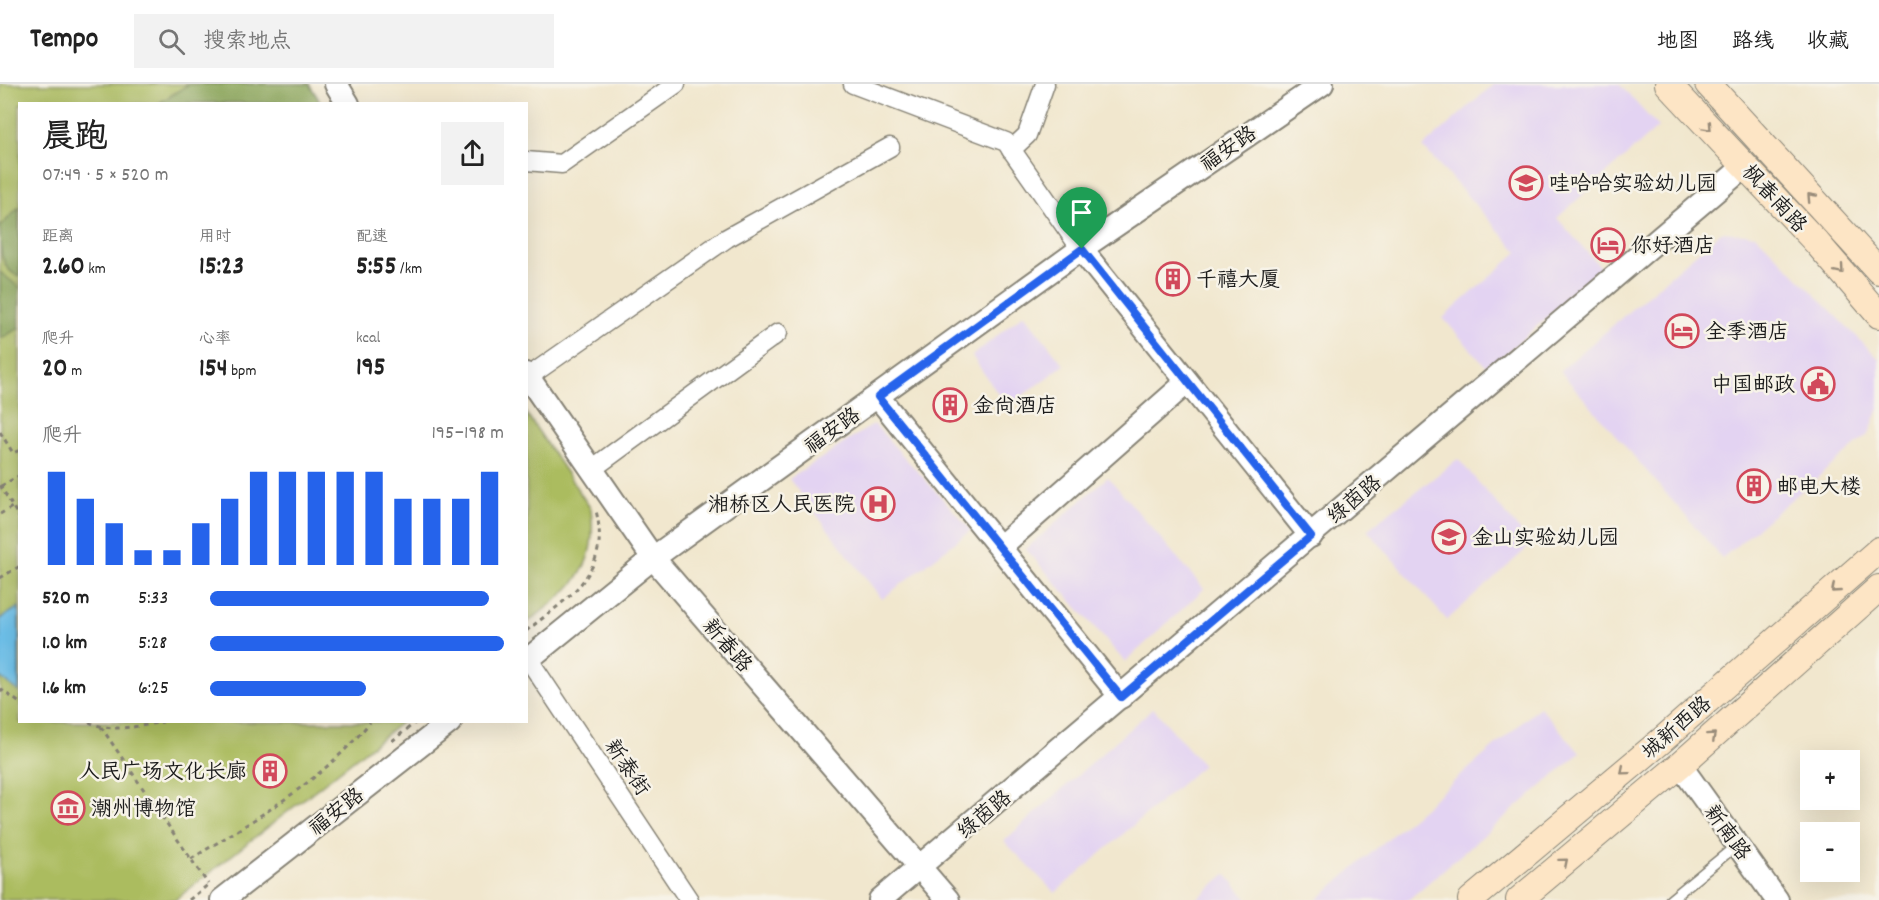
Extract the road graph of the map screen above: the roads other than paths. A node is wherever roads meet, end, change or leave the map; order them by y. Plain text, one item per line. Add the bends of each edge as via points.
1 (336, 84) edge
2 (676, 84) edge
3 (854, 84) edge
4 (1045, 84) edge
5 (1322, 84) edge
6 (1668, 84) edge
7 (1708, 84) edge
8 (347, 102) edge
9 (890, 147) dead end
10 (1011, 150) junction
11 (528, 161) edge
12 (1745, 166) junction
13 (1082, 249) junction
14 (1879, 271) edge
15 (1879, 315) edge
16 (778, 333) dead end
17 (528, 374) edge
18 (528, 376) edge
19 (1186, 383) junction
20 (878, 397) junction
21 (592, 469) junction
22 (1311, 536) junction
23 (1000, 547) junction
24 (1879, 550) edge
25 (653, 558) junction
26 (1879, 588) edge
27 (528, 660) edge
28 (1121, 697) junction
29 (449, 723) edge
30 (1680, 765) junction
31 (1737, 845) junction
32 (921, 868) junction
33 (215, 892) edge
34 (689, 900) edge
35 (880, 900) edge
36 (948, 900) edge
37 (1471, 900) edge
38 (1519, 900) edge
39 (1670, 900) edge
40 (1777, 900) edge

1 - 8 street
2 - 11 street via 562,164
3 - 10 street via 1006,142
4 - 10 street via 1027,135
5 - 13 street, 福安路
6 -> 12 main road, 枫春南路
14 -> 7 main road, 枫春南路
9 - 17 street via 727,238
10 - 13 street
12 -> 15 main road, 枫春南路
12 - 22 street, 绿茵路
13 - 19 street
13 - 20 street, 福安路
16 - 21 street
18 - 21 street, 新春路
19 - 22 street
19 - 23 street
20 - 23 street
20 - 25 street, 福安路
21 - 25 street, 新春路
22 - 28 street, 绿茵路
23 - 28 street
24 -> 37 main road, 城新西路
25 - 27 street, 福安路
25 - 32 street, 新春路
30 -> 26 main road, 城新西路
27 - 34 street, 新泰街
28 - 32 street, 绿茵路
29 - 33 street, 福安路
30 - 31 street, 新南路
38 -> 30 main road, 城新西路
31 - 39 lane
31 - 40 street, 新南路
32 - 35 street, 绿茵路
32 - 36 street, 新春路

